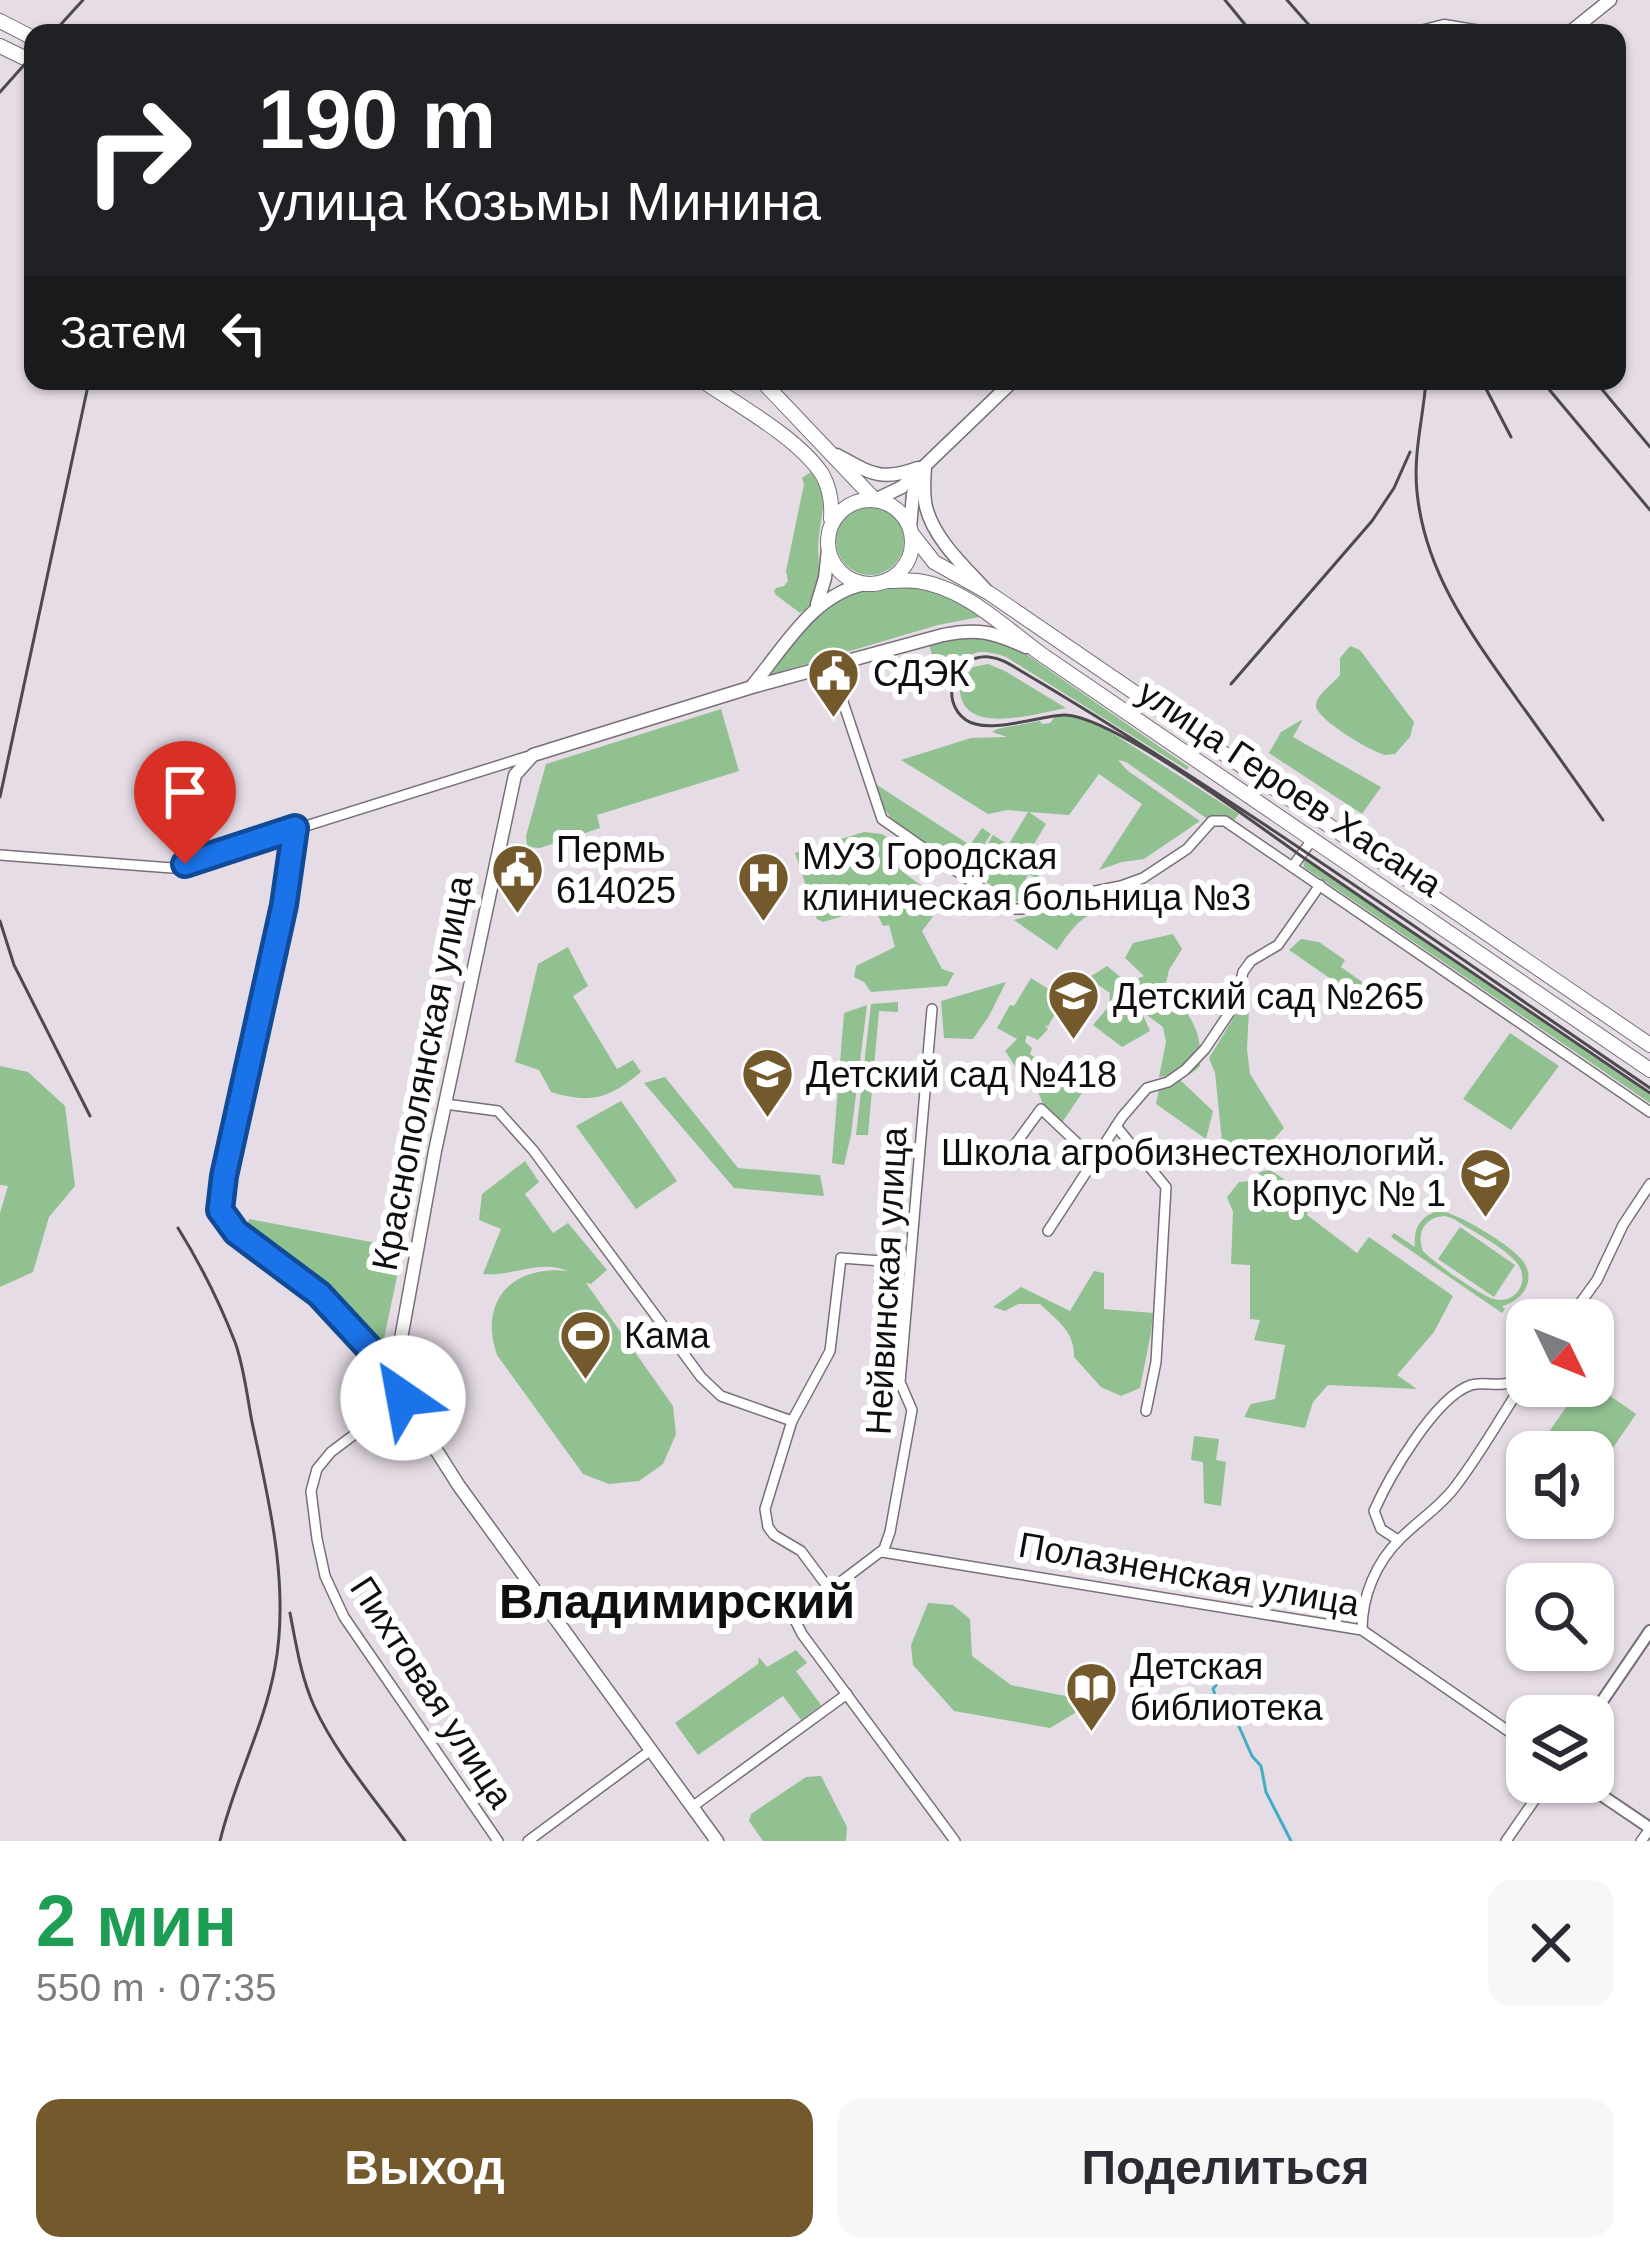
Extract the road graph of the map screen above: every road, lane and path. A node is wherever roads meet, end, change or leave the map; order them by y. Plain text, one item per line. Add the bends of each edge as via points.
1 (1610, 0) edge
2 (1580, 24) edge
3 (716, 390) edge
4 (770, 390) edge
5 (1004, 390) edge
6 (828, 451) junction
7 (925, 466) junction
8 (875, 500) junction
9 (831, 526) junction
10 (911, 531) junction
11 (828, 549) junction
12 (888, 580) junction
13 (865, 584) junction
14 (989, 593) junction
15 (814, 610) junction
16 (1041, 654) junction
17 (831, 667) junction
18 (752, 687) junction
19 (533, 755) junction
20 (504, 764) junction
21 (515, 775) junction
22 (295, 828) junction
23 (1312, 840) junction
24 (0, 855) edge
25 (1293, 866) junction
26 (1321, 885) junction
27 (932, 1009) dead end
28 (1650, 1045) edge
29 (1650, 1070) edge
30 (445, 1104) junction
31 (1650, 1112) edge
32 (1116, 1126) junction
33 (1093, 1158) junction
34 (1003, 1161) dead end
35 (1650, 1184) edge
36 (1048, 1231) dead end
37 (910, 1263) junction
38 (1583, 1299) edge
39 (395, 1372) junction
40 (1506, 1384) edge
41 (403, 1398) junction
42 (1507, 1407) edge
43 (1145, 1411) dead end
44 (792, 1421) junction
45 (1399, 1540) junction
46 (882, 1552) junction
47 (826, 1593) junction
48 (1362, 1630) junction
49 (1650, 1631) edge
50 (847, 1694) junction
51 (1606, 1695) edge
52 (1506, 1729) edge
53 (651, 1750) junction
54 (1532, 1803) edge
55 (1612, 1803) edge
56 (692, 1807) junction
57 (1650, 1829) edge
58 (498, 1841) edge
59 (528, 1841) edge
60 (717, 1841) edge
61 (955, 1841) edge
62 (1506, 1841) edge
63 (1641, 1841) edge

1 - 2 main road
3 - 9 main road via 814,465 828,486
4 - 6 main road
5 - 7 main road
6 - 7 main road via 874,475
6 - 8 main road
7 - 8 main road
7 - 10 main road
7 - 14 main road via 930,518
8 - 9 main road via 852,504
8 - 10 main road via 896,509
9 - 11 main road
10 - 12 main road via 905,565
10 - 14 main road, улица Героев Хасана via 934,562
11 - 13 main road via 838,570
11 - 15 main road
12 - 13 main road
12 - 16 main road, улица Героев Хасана via 949,590
13 - 15 main road
14 - 28 main road, улица Героев Хасана
15 - 18 main road
16 - 17 main road via 973,629
16 - 23 main road, улица Героев Хасана
17 - 18 main road
17 - 25 street via 882,819 1011,909 1132,883 1187,850 1218,819
18 - 19 main road
19 - 20 street
19 - 21 main road, Краснополянская улица
20 - 21 street
20 - 22 street
21 - 30 main road, Краснополянская улица
22 - 24 street via 172,868
22 - 39 street via 220,1210
23 - 25 street
23 - 29 main road, улица Героев Хасана
25 - 26 street
26 - 31 street
26 - 32 street via 1278,945 1249,964 1236,1003 1205,1049 1168,1082 1147,1088
27 - 37 street, Нейвинская улица
30 - 39 main road, Краснополянская улица
30 - 44 street via 498,1111 701,1377 721,1396
32 - 33 street
32 - 43 street via 1166,1187 1156,1362
33 - 34 street via 1041,1109
33 - 36 street
35 - 38 street
37 - 44 street via 841,1258 830,1351
37 - 46 street, Нейвинская улица via 900,1382 911,1410
39 - 41 main road, Краснополянская улица
40 - 45 street via 1474,1383 1455,1393 1385,1485 1374,1511 1381,1529
41 - 53 main road, Краснополянская улица
41 - 58 street, Пихтовая улица via 317,1468 311,1491 321,1558 344,1617
42 - 45 street via 1458,1484
44 - 47 street via 765,1509 768,1527 800,1551
45 - 48 street via 1370,1584
46 - 47 street
46 - 48 street, Полазненская улица
47 - 50 street via 796,1622
48 - 52 street, Полазненская улица
49 - 51 street
50 - 56 street
50 - 61 street
53 - 56 main road, Краснополянская улица
53 - 59 street
54 - 62 street
55 - 57 street
56 - 60 main road, Краснополянская улица
57 - 63 street

